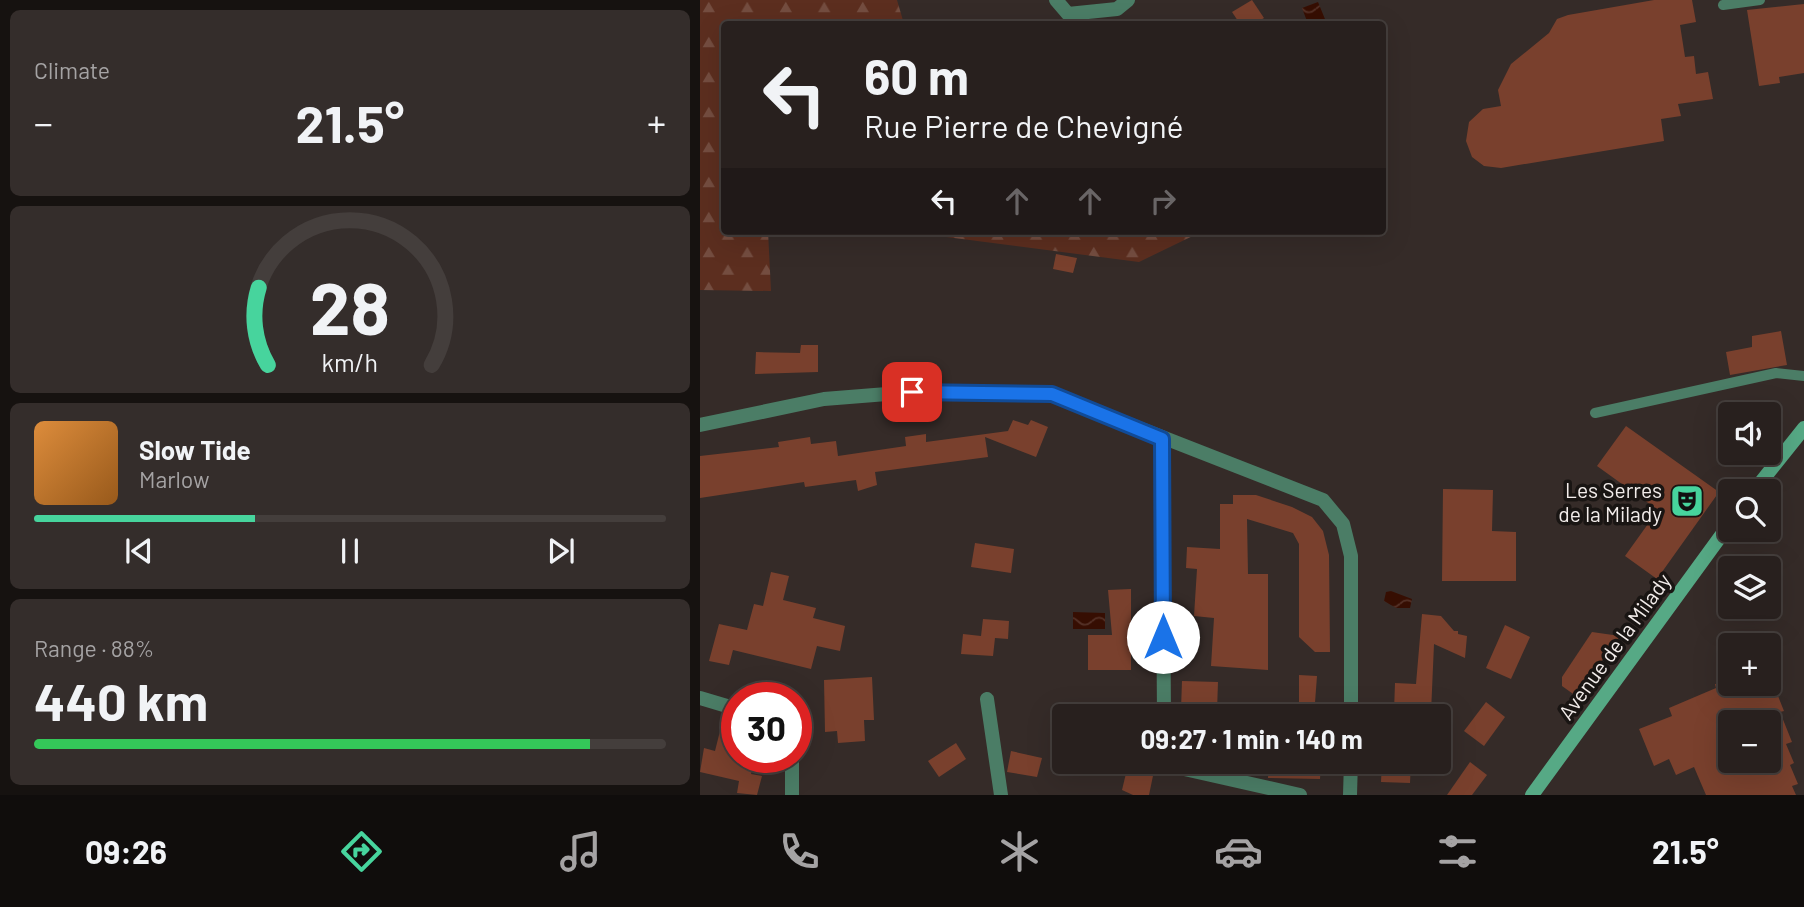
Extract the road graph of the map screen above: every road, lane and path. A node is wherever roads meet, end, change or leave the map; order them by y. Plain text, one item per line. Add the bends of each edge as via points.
1 (1056, 0) edge
2 (1128, 0) edge
3 (1760, 0) edge
4 (1723, 5) dead end
5 (1804, 376) edge
6 (1595, 413) dead end
7 (700, 425) edge
8 (1804, 428) edge
9 (1162, 439) junction
10 (1763, 479) edge
11 (1718, 540) edge
12 (700, 698) edge
13 (987, 699) dead end
14 (721, 704) edge
15 (1164, 704) edge
16 (1351, 704) edge
17 (792, 773) edge
18 (1207, 774) edge
19 (1351, 774) edge
20 (792, 795) edge
21 (1002, 795) edge
22 (1300, 795) edge
23 (1350, 795) edge
24 (1532, 795) edge

1 - 2 street via 1068,14 1117,9
3 - 4 lane
5 - 6 lane via 1776,373
7 - 9 street via 824,399 912,392 1052,394
8 - 10 main road
9 - 15 street
9 - 16 street via 1324,500 1343,524 1351,555 1353,598
11 - 24 main road, Avenue de la Milady
12 - 14 street
13 - 21 street
17 - 20 street
18 - 22 street
19 - 23 street

